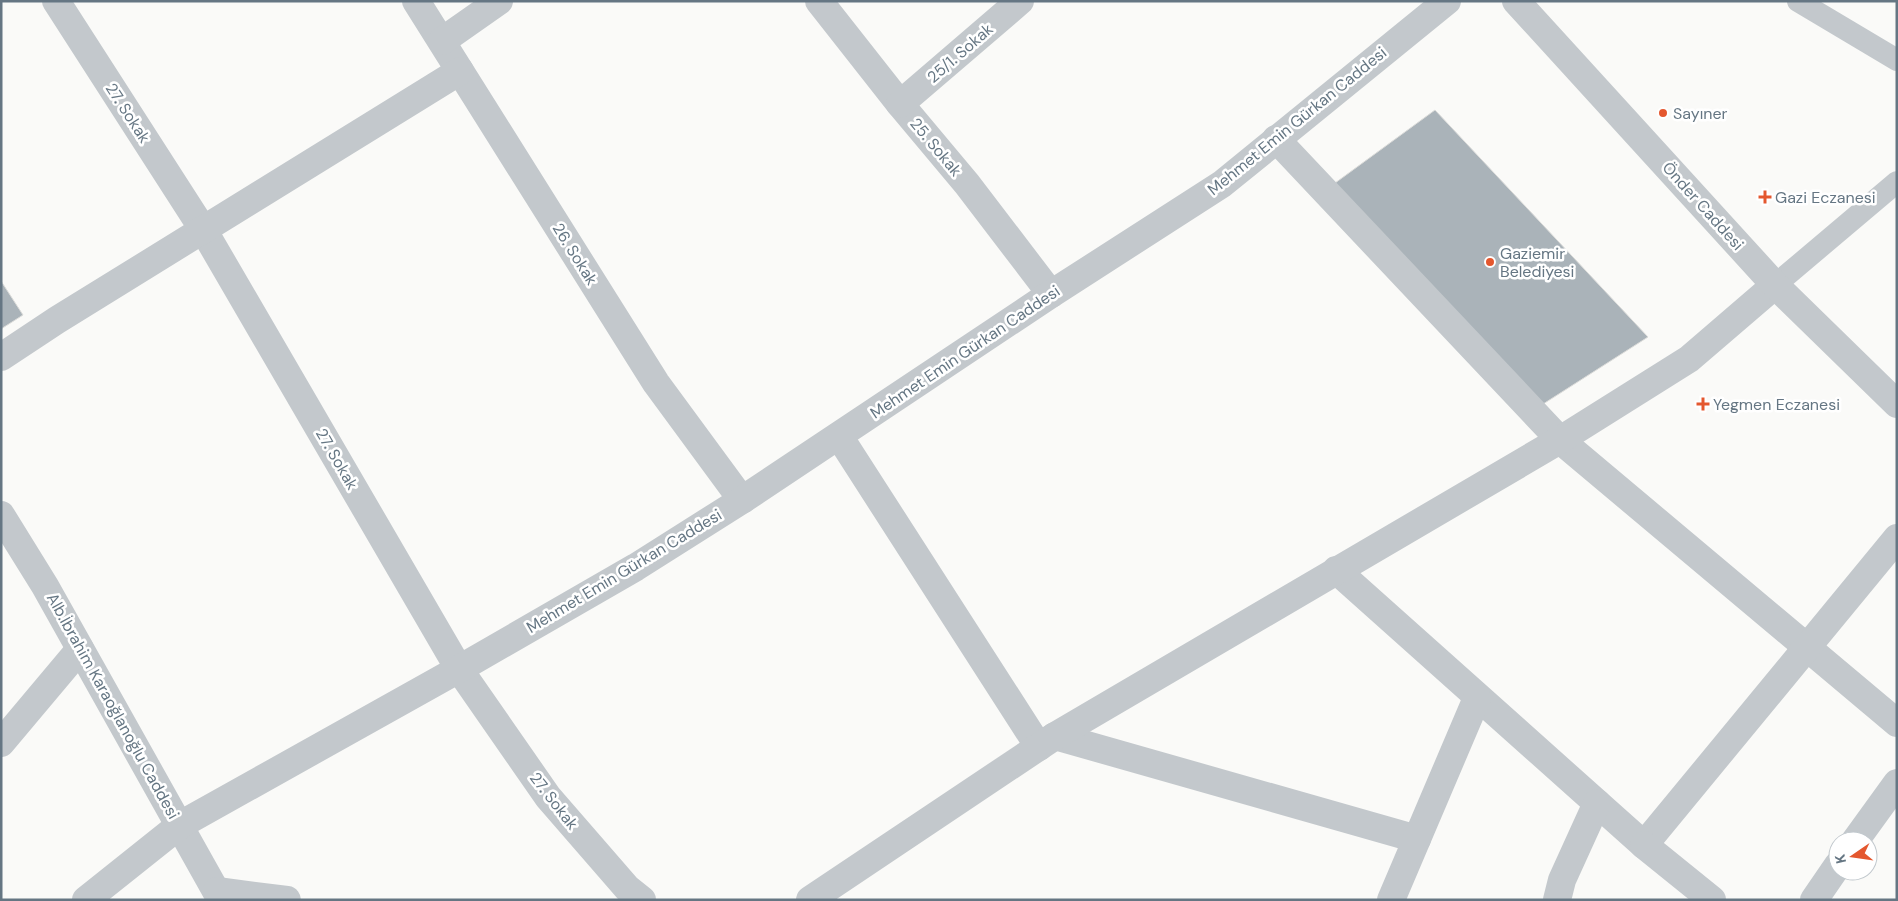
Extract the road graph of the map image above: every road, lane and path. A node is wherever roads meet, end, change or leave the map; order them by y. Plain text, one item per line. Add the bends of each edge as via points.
1 (56, 1) edge
2 (416, 1) edge
3 (499, 1) edge
4 (819, 1) edge
5 (1020, 1) edge
6 (1447, 1) edge
7 (1516, 1) edge
8 (1798, 1) edge
9 (442, 41) junction
10 (1897, 60) edge
11 (460, 71) junction
12 (900, 104) junction
13 (1276, 139) junction
14 (1897, 182) edge
15 (204, 231) junction
16 (1775, 285) junction
17 (1051, 294) junction
18 (1, 357) edge
19 (1897, 404) edge
20 (839, 436) junction
21 (1560, 440) junction
22 (742, 500) junction
23 (4, 525) edge
24 (1897, 538) edge
25 (1336, 570) junction
26 (1806, 647) junction
27 (80, 650) junction
28 (459, 669) junction
29 (1477, 698) junction
30 (1897, 724) edge
31 (1047, 741) junction
32 (1, 743) edge
33 (1897, 783) edge
34 (1597, 803) junction
35 (180, 825) junction
36 (1862, 831) edge
37 (1417, 839) junction
38 (1644, 845) junction
39 (1828, 880) edge
40 (219, 896) edge
41 (86, 900) edge
42 (287, 900) edge
43 (642, 900) edge
44 (810, 900) edge
45 (1391, 900) edge
46 (1557, 900) edge
47 (1712, 900) edge
48 (1814, 900) edge

1 - 15 street, 27. Sokak
2 - 9 street, 26. Sokak
3 - 9 street
4 - 12 street, 25. Sokak
5 - 12 street, 25/1. Sokak
6 - 13 street, Mehmet Emin Gürkan Caddesi
7 - 16 street, Önder Caddesi
8 - 10 street
9 - 11 street, 26. Sokak
11 - 15 street
11 - 22 street, 26. Sokak via 656,383
12 - 17 street, 25. Sokak via 967,184
13 - 17 street, Mehmet Emin Gürkan Caddesi via 1222,184
13 - 21 street
14 - 16 street
15 - 18 street
15 - 28 street, 27. Sokak
16 - 19 street, Önder Caddesi
16 - 21 street via 1689,359
17 - 20 street, Mehmet Emin Gürkan Caddesi
20 - 22 street, Mehmet Emin Gürkan Caddesi
20 - 31 street
21 - 25 street
21 - 26 street
22 - 28 street, Mehmet Emin Gürkan Caddesi via 636,567
23 - 27 street, Alb.İbrahim Karaoğlanoğlu Caddesi via 45,586
24 - 26 street
25 - 29 street
25 - 31 street
26 - 30 street
26 - 38 street
27 - 32 street
27 - 35 street, Alb.İbrahim Karaoğlanoğlu Caddesi
28 - 35 street, Mehmet Emin Gürkan Caddesi
28 - 43 street, 27. Sokak via 548,796 627,888
29 - 34 street
29 - 37 street
31 - 37 street
31 - 44 street
33 - 36 street
34 - 38 street
34 - 46 street via 1562,880
35 - 40 street, Alb.İbrahim Karaoğlanoğlu Caddesi
35 - 41 street, Mehmet Emin Gürkan Caddesi
37 - 45 street
38 - 47 street
39 - 48 street
40 - 42 street

